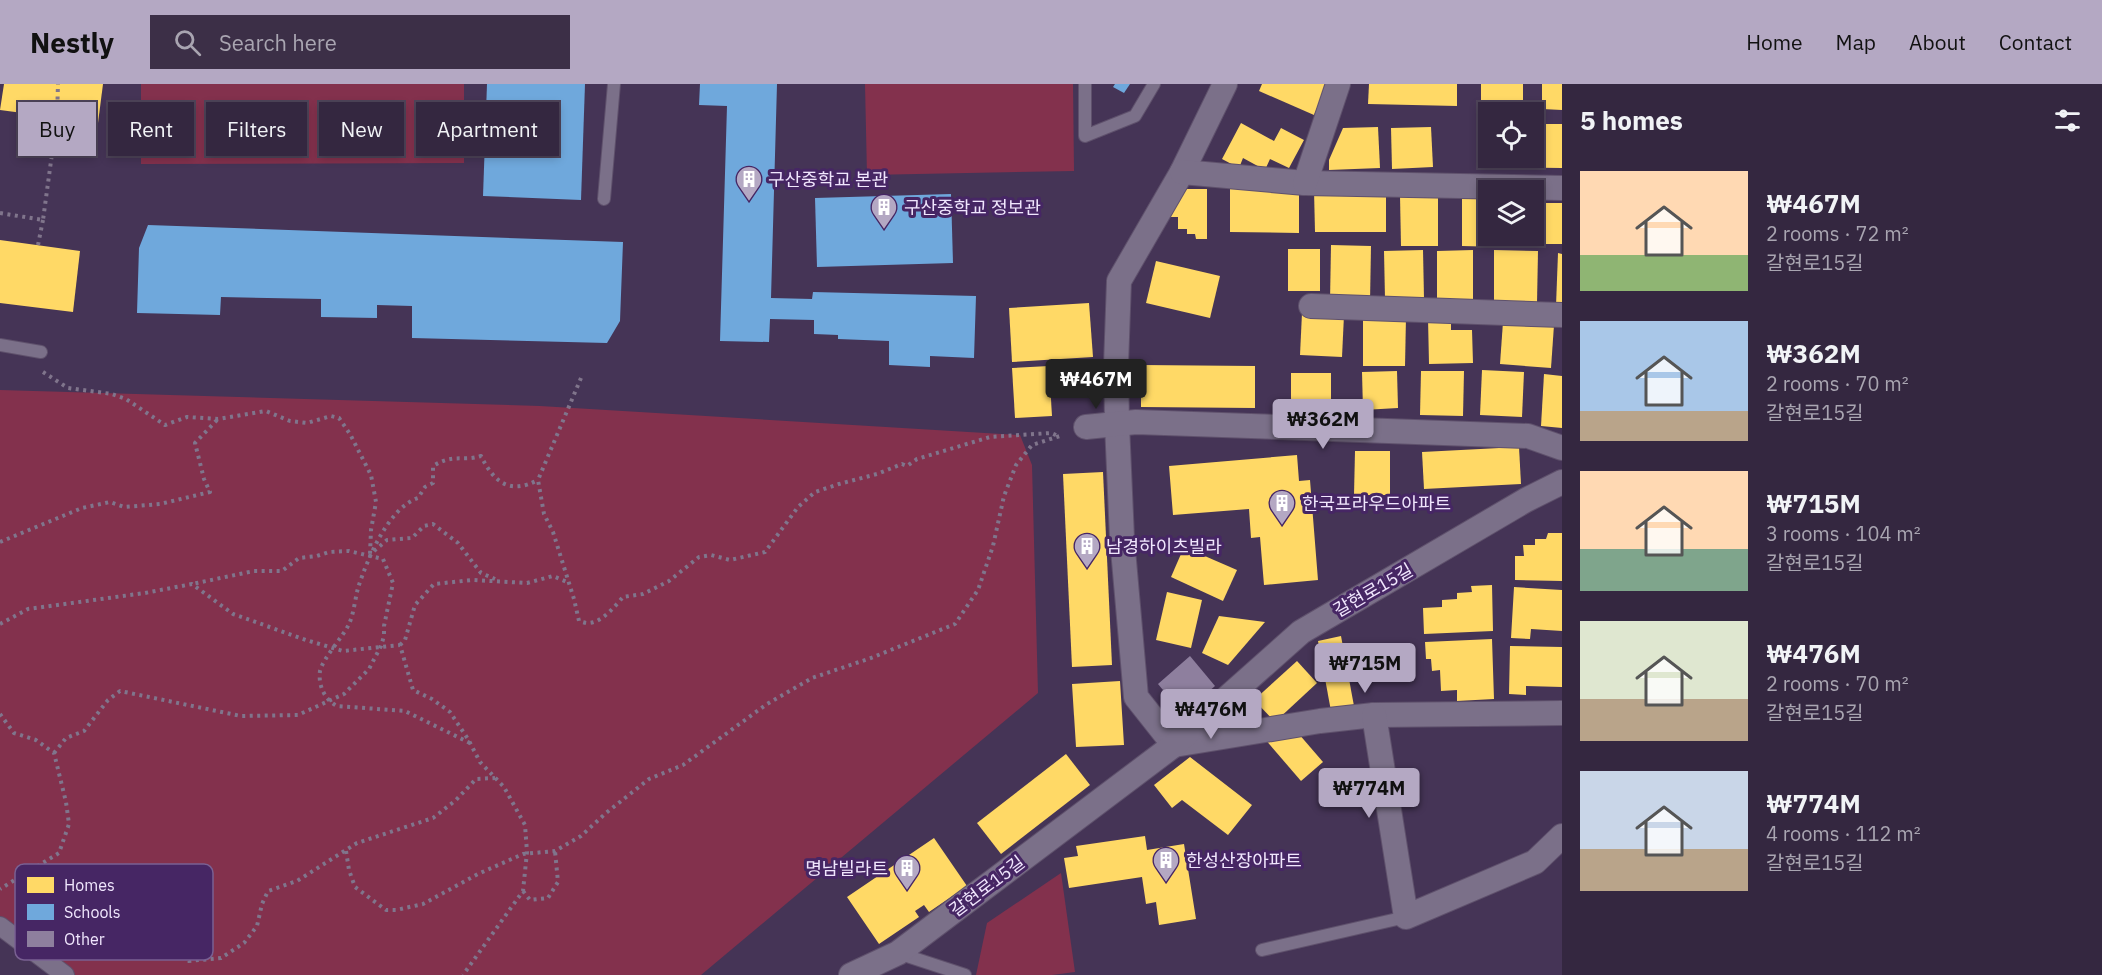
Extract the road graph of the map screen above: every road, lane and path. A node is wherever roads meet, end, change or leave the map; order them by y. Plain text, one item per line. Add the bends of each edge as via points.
1 (58, 84) edge
2 (614, 84) edge
3 (1085, 84) edge
4 (1154, 84) edge
5 (1225, 84) edge
6 (1338, 84) edge
7 (1182, 172) junction
8 (1305, 183) junction
9 (1562, 188) edge
10 (604, 199) dead end
11 (0, 213) edge
12 (43, 220) junction
13 (38, 245) dead end
14 (1311, 306) dead end
15 (1562, 315) edge
16 (0, 345) edge
17 (41, 352) dead end
18 (39, 370) dead end
19 (581, 378) dead end
20 (218, 418) junction
21 (1117, 424) junction
22 (1086, 427) joint
23 (1059, 436) junction
24 (1562, 447) edge
25 (538, 480) junction
26 (1562, 482) edge
27 (0, 542) edge
28 (370, 555) junction
29 (568, 582) junction
30 (511, 583) junction
31 (192, 584) junction
32 (0, 624) edge
33 (400, 645) junction
34 (380, 647) junction
35 (333, 648) junction
36 (327, 701) junction
37 (1562, 712) edge
38 (0, 714) edge
39 (1374, 715) junction
40 (470, 743) junction
41 (1174, 745) junction
42 (54, 753) junction
43 (496, 778) junction
44 (1562, 836) edge
45 (555, 850) junction
46 (346, 851) junction
47 (527, 852) junction
48 (42, 864) edge
49 (15, 880) edge
50 (0, 889) edge
51 (523, 891) junction
52 (1406, 917) junction
53 (0, 926) edge
54 (15, 937) edge
55 (1262, 950) dead end
56 (898, 953) junction
57 (213, 959) edge
58 (45, 960) edge
59 (187, 960) edge
60 (205, 960) edge
61 (59, 971) edge
62 (463, 975) edge
63 (851, 975) edge
64 (965, 975) edge

1 - 12 path
2 - 10 lane
3 - 4 lane via 1085,136 1135,116
5 - 7 street
6 - 8 street
7 - 8 street
7 - 21 street via 1119,281
8 - 9 street
11 - 12 path
12 - 13 path
14 - 15 street
16 - 17 lane
18 - 20 path via 68,388 126,399 165,425 187,417
19 - 25 path
20 - 27 path via 195,443 210,492 160,504 123,507 110,502 82,508
20 - 28 path via 266,411 307,423 331,416 339,418 371,475 376,502
21 - 22 street
21 - 24 street via 1528,436
21 - 41 street via 1136,697
22 - 23 path
23 - 29 path via 1051,433 990,437 815,492 798,507 765,552 730,560 711,555 699,557 669,581 643,594 623,597 598,620 588,623 579,621
23 - 45 path via 1032,445 1016,465 978,590 955,624 812,678 785,693 683,765 649,779 581,836
25 - 28 path via 512,488 495,478 481,456 443,460 433,466 433,483 397,513
25 - 29 path via 544,514
26 - 41 street, 갈현로15길 via 1301,632
28 - 30 path via 387,540 412,538 423,526 434,524 458,543 482,573
28 - 31 path via 329,552 299,558 282,570 254,571
28 - 34 path via 383,559 393,583
28 - 35 path via 350,623
29 - 30 path via 553,576
30 - 33 path via 473,580 434,584 415,605
31 - 32 path via 28,609
31 - 35 path via 233,614
33 - 34 path
33 - 40 path via 413,690 450,712
34 - 35 path via 343,651
34 - 36 path via 369,669 345,694
35 - 36 path via 320,671
36 - 40 path via 337,706 405,711
36 - 42 path via 298,715 241,716 120,692 108,700 84,731 66,738
37 - 39 street
38 - 42 path via 14,733 36,740
39 - 41 street
39 - 52 street
40 - 43 path via 480,762
41 - 56 street, 갈현로15길
42 - 48 path via 69,824 59,854
43 - 46 path via 476,779 433,818 357,843
43 - 47 path via 525,825
44 - 52 street via 1535,862
45 - 47 path
45 - 51 path via 558,882 548,898 530,900
46 - 47 path via 355,887 386,910 423,904
46 - 57 path via 297,881 268,891 257,926 244,943
47 - 51 path
49 - 50 path
51 - 62 path
52 - 55 lane
53 - 54 street
56 - 63 street, 갈현로15길
56 - 64 lane
58 - 61 street
59 - 60 path

